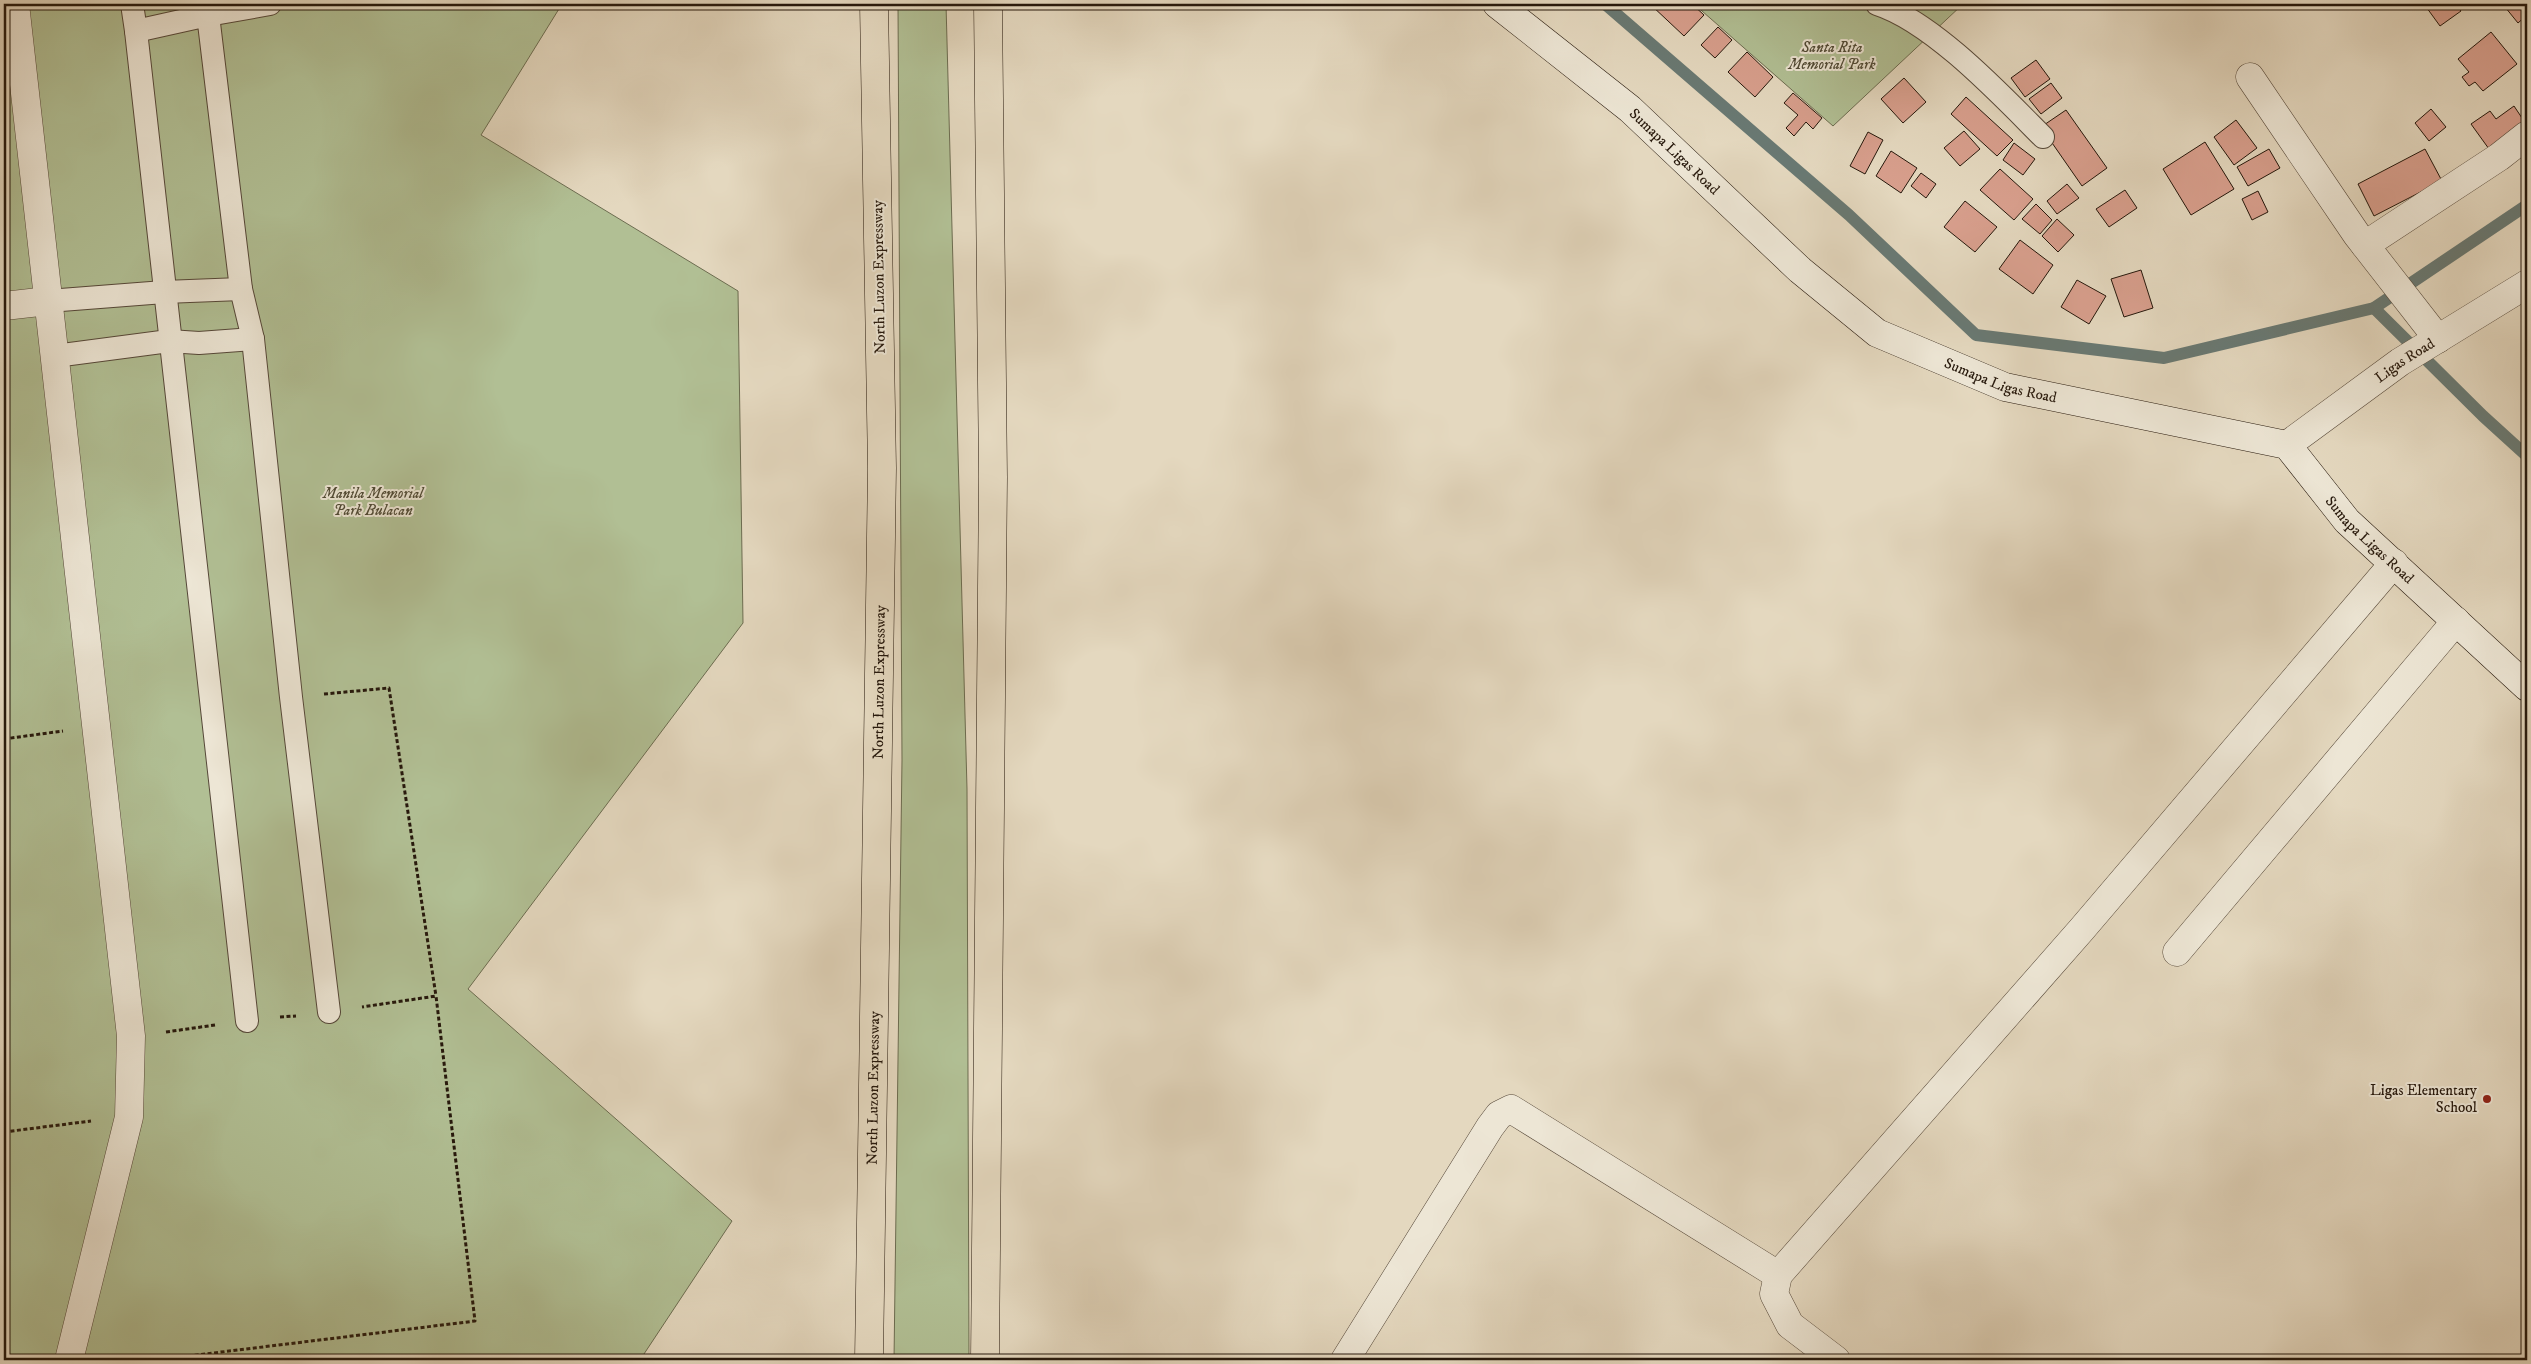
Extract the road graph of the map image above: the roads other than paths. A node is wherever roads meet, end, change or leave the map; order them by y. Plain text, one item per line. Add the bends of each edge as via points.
1 (15, 4) edge
2 (132, 4) edge
3 (270, 4) edge
4 (874, 4) edge
5 (988, 4) edge
6 (1497, 4) edge
7 (1885, 5) edge
8 (208, 15) junction
9 (136, 31) junction
10 (2250, 77) dead end
11 (2527, 135) edge
12 (2043, 137) dead end
13 (2365, 245) junction
14 (2527, 284) edge
15 (241, 289) junction
16 (164, 292) junction
17 (48, 302) junction
18 (4, 306) edge
19 (2430, 330) junction
20 (253, 339) junction
21 (169, 341) junction
22 (55, 356) junction
23 (2287, 445) junction
24 (2394, 563) junction
25 (2456, 621) junction
26 (2527, 687) edge
27 (2177, 952) dead end
28 (329, 1012) road end
29 (247, 1021) dead end
30 (1778, 1275) junction
31 (69, 1360) edge
32 (869, 1360) edge
33 (985, 1360) edge
34 (1345, 1360) edge
35 (1836, 1360) edge

1 - 17 street
2 - 9 lane
3 - 8 lane
4 - 32 highway, North Luzon Expressway via 882,468
5 - 33 highway via 993,487
6 - 23 street, Sumapa Ligas Road via 1630,109 1800,270 1877,333 2006,387
7 - 12 lane via 1932,34 1996,89
8 - 9 lane
8 - 15 lane
9 - 16 lane
10 - 13 street
11 - 13 street
13 - 19 street
14 - 19 street, Ligas Road
15 - 16 lane
15 - 20 lane
16 - 17 lane
16 - 21 lane
17 - 18 street
17 - 22 street
19 - 23 street, Ligas Road via 2400,362
20 - 21 lane via 199,343
20 - 28 lane
21 - 22 lane
21 - 29 lane
22 - 31 street via 131,1036 129,1117
23 - 24 street, Sumapa Ligas Road via 2347,520
24 - 25 street, Sumapa Ligas Road
24 - 30 street via 2088,921
25 - 26 street, Sumapa Ligas Road
25 - 27 street
30 - 34 street via 1512,1108 1499,1114 1490,1127
30 - 35 street via 1774,1294 1790,1325

